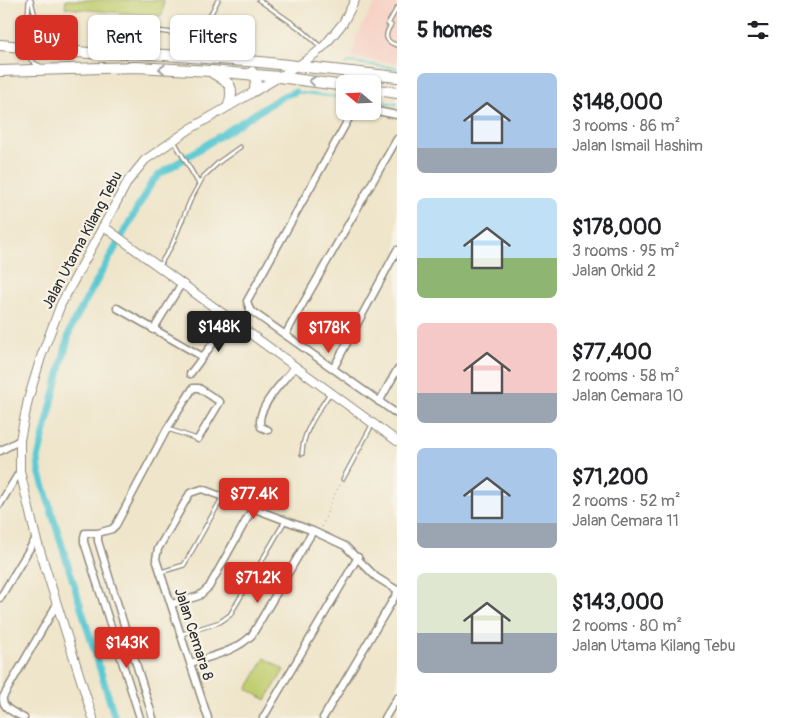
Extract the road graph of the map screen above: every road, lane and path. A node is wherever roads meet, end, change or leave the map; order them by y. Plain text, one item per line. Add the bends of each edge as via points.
1 (30, 0) edge
2 (218, 0) edge
3 (259, 0) edge
4 (355, 0) edge
5 (397, 8) edge
6 (30, 15) edge
7 (34, 15) edge
8 (160, 32) edge
9 (0, 45) edge
10 (397, 45) edge
11 (15, 46) edge
12 (322, 48) junction
13 (78, 51) edge
14 (31, 60) edge
15 (239, 62) junction
16 (298, 66) junction
17 (55, 70) junction
18 (211, 71) junction
19 (0, 72) edge
20 (255, 76) junction
21 (279, 77) junction
22 (397, 77) edge
23 (336, 85) edge
24 (255, 90) junction
25 (381, 90) edge
26 (397, 92) edge
27 (229, 105) junction
28 (381, 112) edge
29 (397, 115) edge
30 (348, 120) edge
31 (397, 139) edge
32 (173, 140) junction
33 (240, 147) dead end
34 (199, 184) junction
35 (103, 226) junction
36 (397, 250) edge
37 (158, 266) junction
38 (182, 283) junction
39 (117, 308) dead end
40 (231, 320) junction
41 (153, 330) junction
42 (285, 335) junction
43 (203, 357) junction
44 (296, 367) junction
45 (332, 369) junction
46 (397, 370) edge
47 (190, 374) dead end
48 (330, 392) junction
49 (379, 402) junction
50 (397, 414) edge
51 (373, 424) junction
52 (167, 429) junction
53 (268, 430) dead end
54 (198, 439) joint
55 (20, 440) junction
56 (397, 441) edge
57 (0, 451) edge
58 (302, 454) dead end
59 (20, 471) junction
60 (343, 480) joint
61 (223, 497) junction
62 (0, 504) edge
63 (253, 508) junction
64 (285, 520) junction
65 (313, 531) junction
66 (98, 533) junction
67 (36, 538) junction
68 (358, 557) junction
69 (160, 572) junction
70 (397, 591) edge
71 (0, 598) edge
72 (57, 604) junction
73 (172, 604) junction
74 (120, 612) junction
75 (107, 617) junction
76 (181, 634) junction
77 (191, 663) junction
78 (397, 698) edge
79 (394, 710) edge
80 (24, 718) edge
81 (93, 718) edge
82 (140, 718) edge
83 (153, 718) edge
84 (208, 718) edge
85 (262, 718) edge
86 (323, 718) edge
87 (385, 718) edge

1 - 6 lane
1 - 7 lane
2 - 8 lane via 199,32 191,36
3 - 12 lane
4 - 12 street, Jalan Utama Kilang Tebu via 343,23
5 - 10 lane via 388,24 391,25 386,36 389,42
9 - 11 main road
12 - 16 street, Jalan Utama Kilang Tebu
13 - 15 main road
14 - 17 lane
15 - 16 main road
15 - 20 main road
16 - 21 street, Jalan Utama Kilang Tebu
16 - 22 main road
18 -> 17 main road via 136,67
17 - 19 main road
18 - 20 main road
18 - 27 main road via 229,84 232,96
20 - 21 main road
20 - 24 main road
23 -> 21 main road
21 - 24 street, Jalan Utama Kilang Tebu
24 - 27 street, Jalan Utama Kilang Tebu
25 - 26 main road
27 - 32 street, Jalan Utama Kilang Tebu
28 - 29 street
30 - 42 street via 247,301 250,310
31 - 42 street
32 - 34 lane
32 - 35 street, Jalan Utama Kilang Tebu via 136,170
33 - 34 lane via 219,162
34 - 37 lane via 172,245
35 - 37 street
35 - 55 street, Jalan Utama Kilang Tebu via 61,304 28,400
36 - 45 street
37 - 38 street
38 - 40 street
38 - 41 street
39 - 41 street
40 - 43 street
40 - 44 street
41 - 43 street
42 - 45 street
43 - 47 street
44 - 48 street
44 - 53 street via 272,394 259,420 261,427
45 - 49 street
46 - 49 street
48 - 51 street
48 - 58 lane via 306,432
49 - 50 street
51 - 56 street
51 - 60 lane
52 - 54 lane
52 - 54 street via 189,391 199,388 220,402
52 - 66 street via 116,525
55 - 57 street
55 - 59 street, Jalan Utama Kilang Tebu
59 - 62 street
59 - 67 street, Jalan Utama Kilang Tebu
60 - 65 path via 321,529
61 - 63 street
61 - 69 lane via 184,565
61 - 69 street, Jalan Cemara 8 via 202,489 190,492 158,549 156,559
63 - 64 street
63 - 73 street via 209,587 199,596
64 - 65 street
64 - 76 lane via 230,615 220,622
65 - 68 street via 345,546
65 - 77 street via 246,642
66 - 74 street
66 - 75 street via 86,533 84,537
67 - 71 street
67 - 72 street, Jalan Utama Kilang Tebu
68 - 70 street via 376,577
68 - 85 street
69 - 73 street, Jalan Cemara 8
70 - 86 street
72 - 80 street via 3,697 5,707
72 - 81 street, Jalan Utama Kilang Tebu
73 - 76 street, Jalan Cemara 8
74 - 75 street
74 - 83 street
75 - 82 street
76 - 77 street, Jalan Cemara 8
77 - 84 street, Jalan Cemara 8
78 - 79 street
79 - 87 street

